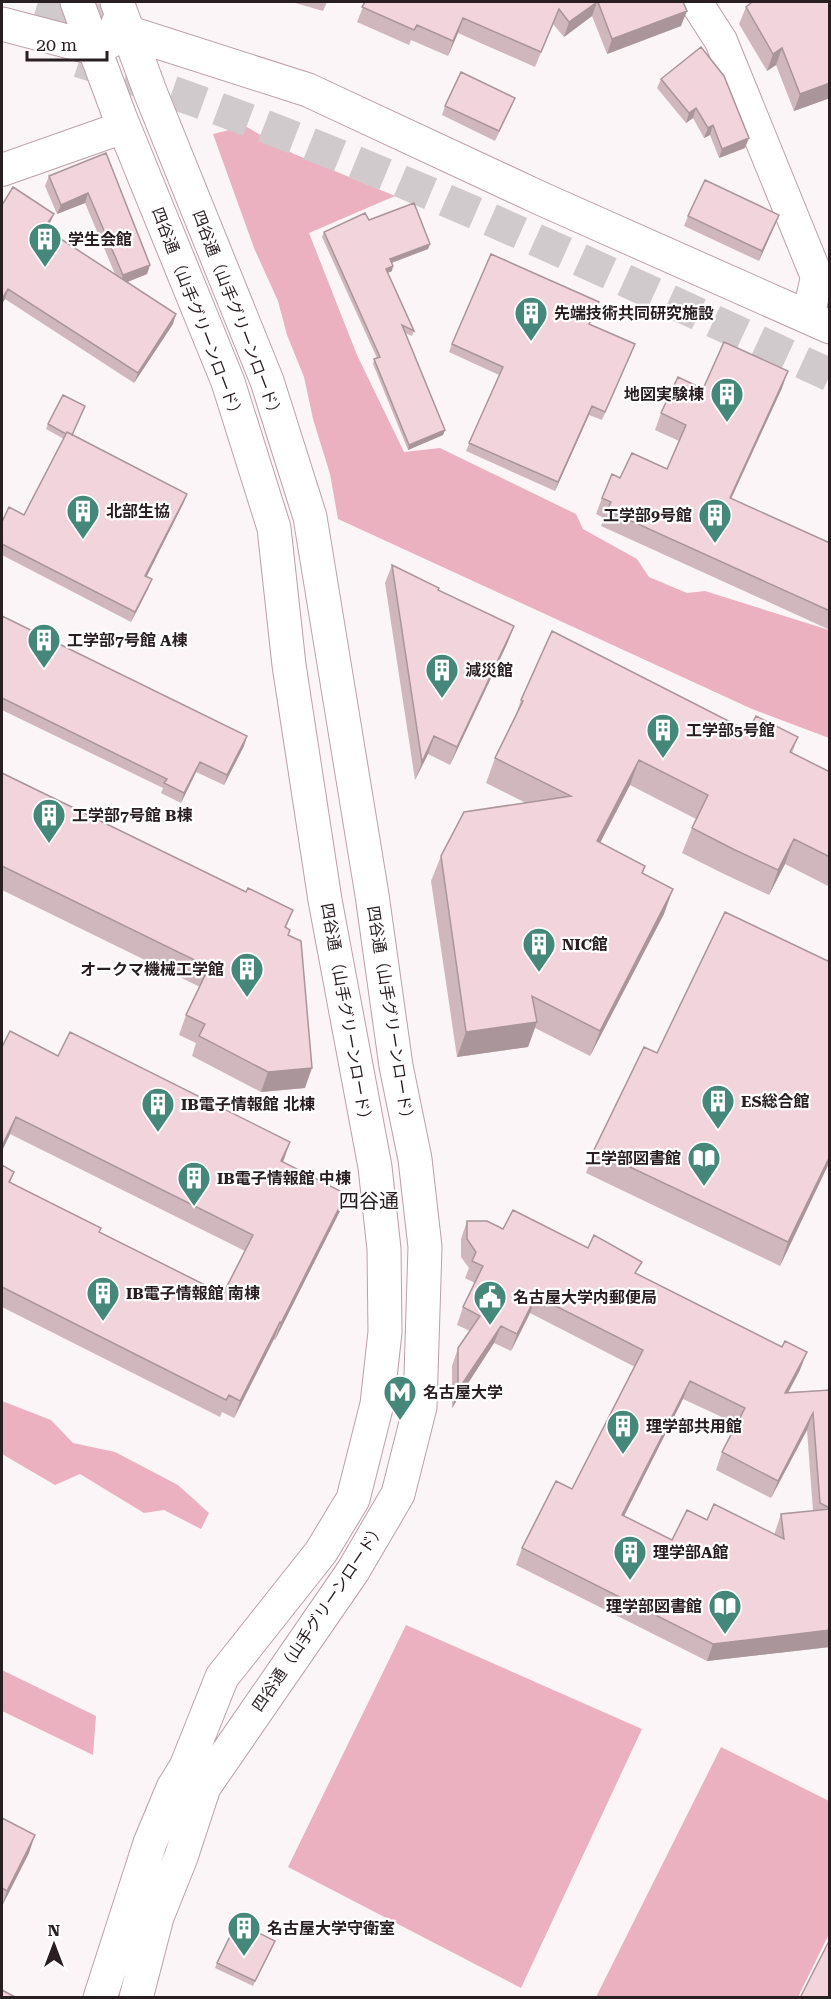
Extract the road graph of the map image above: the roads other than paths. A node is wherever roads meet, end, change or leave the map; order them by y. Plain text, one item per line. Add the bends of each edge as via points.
1 (77, 2) edge
2 (92, 2) tunnel mouth
3 (117, 2) edge
4 (696, 2) edge
5 (2, 24) edge
6 (130, 33) junction
7 (93, 48) junction
8 (124, 127) junction
9 (2, 170) edge
10 (819, 322) edge
11 (100, 1998) edge
12 (136, 1998) edge

1 - 7 street, 四谷通 （山手グリーンロード）
2 - 6 street
3 - 6 street, 四谷通（山手グリーンロード）
4 - 10 street via 721,41 817,277
5 - 7 street
6 - 7 street
6 - 10 street via 308,90
6 - 12 street, 四谷通（山手グリーンロード） via 267,381 310,517 396,1066 415,1159 425,1247 420,1407 398,1494 353,1571 204,1787 157,1917
7 - 8 street, 四谷通 （山手グリーンロード）
8 - 9 street
8 - 11 street, 四谷通 （山手グリーンロード） via 228,382 274,528 289,664 325,900 375,1167 384,1249 385,1332 377,1404 353,1499 321,1552 222,1677 150,1843

